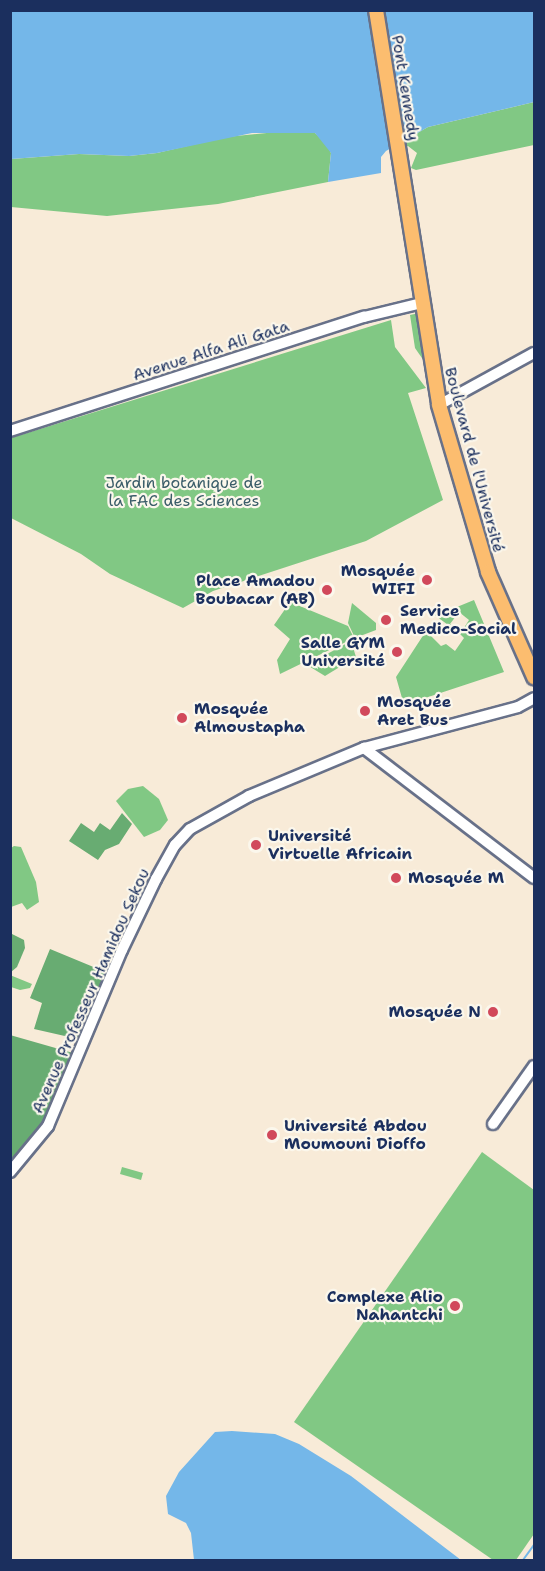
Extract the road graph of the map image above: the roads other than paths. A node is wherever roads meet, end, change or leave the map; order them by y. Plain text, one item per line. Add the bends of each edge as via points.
1 (376, 10) edge
2 (401, 171) joint
3 (422, 303) junction
4 (534, 353) edge
5 (439, 405) junction
6 (10, 431) edge
7 (534, 677) edge
8 (534, 698) edge
9 (364, 748) junction
10 (534, 878) edge
11 (534, 1066) edge
12 (493, 1124) dead end
13 (10, 1172) edge

1 - 2 main road, Pont Kennedy
2 - 3 main road, Boulevard de l'Université
3 - 5 main road, Boulevard de l'Université
3 - 6 street, Avenue Alfa Ali Gata via 364,316
4 - 5 street
5 - 7 main road, Boulevard de l'Université via 488,572
8 - 9 street, Avenue Professeur Hamidou Sekou via 518,707
9 - 10 street
9 - 13 street, Avenue Professeur Hamidou Sekou via 218,811 199,822 176,845 122,950 48,1126
11 - 12 street

